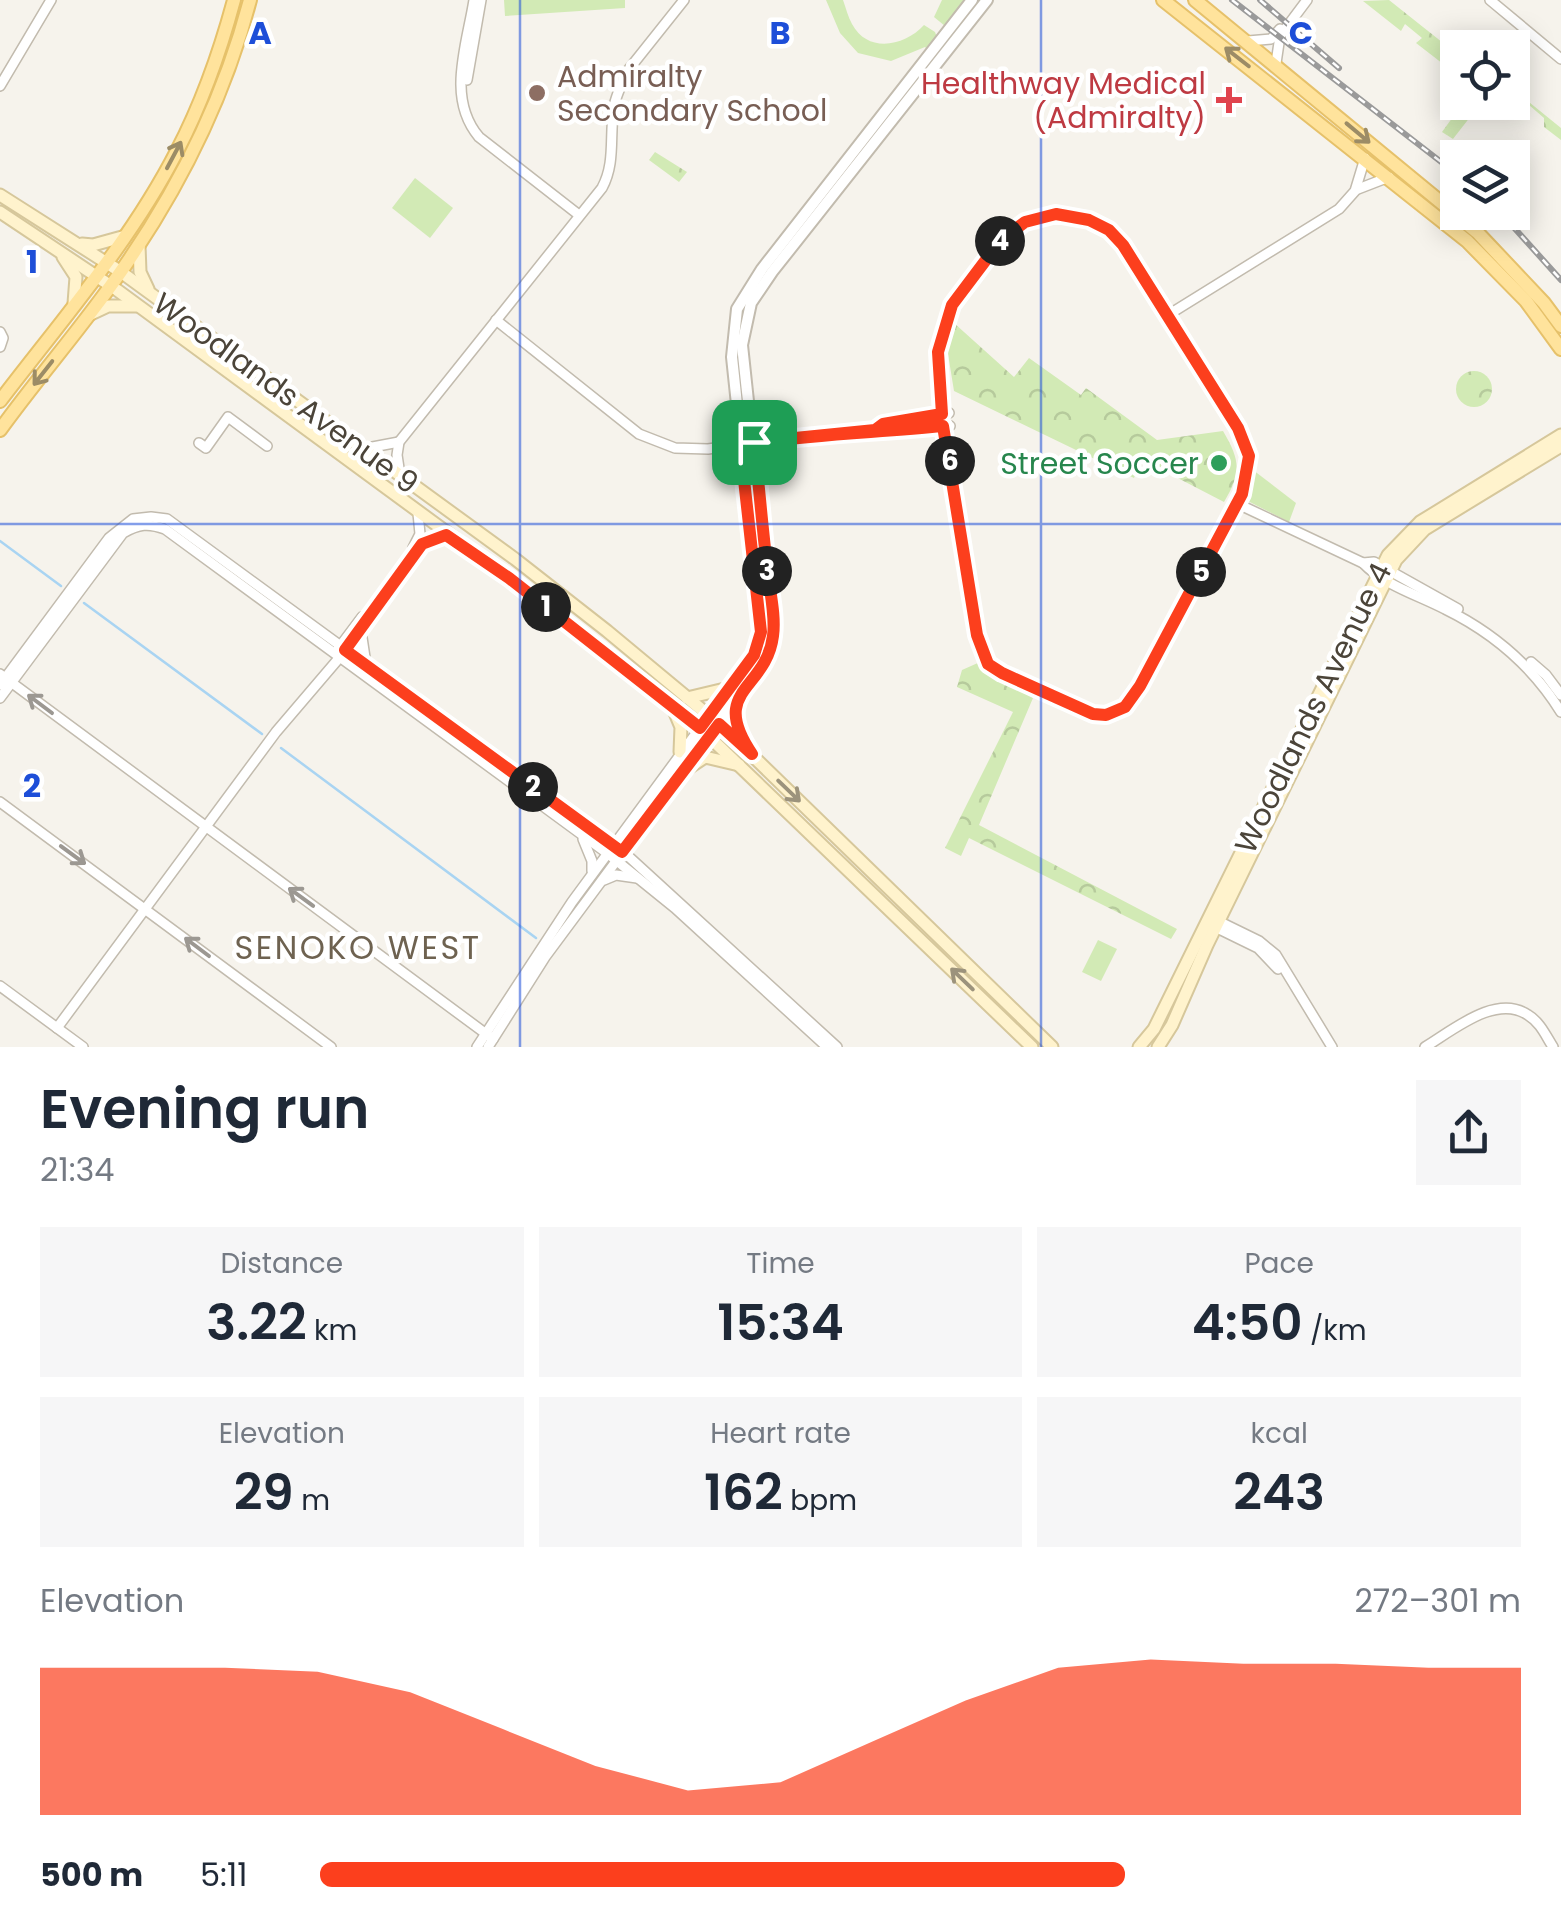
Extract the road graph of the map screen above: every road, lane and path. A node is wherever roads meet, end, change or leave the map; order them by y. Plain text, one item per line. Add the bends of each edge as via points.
1 (51, 0) edge
2 (234, 0) edge
3 (250, 0) edge
4 (478, 0) edge
5 (684, 0) edge
6 (972, 0) edge
7 (988, 0) edge
8 (1164, 0) edge
9 (1195, 0) edge
10 (1304, 0) edge
11 (1490, 0) edge
12 (1248, 41) junction
13 (1561, 59) edge
14 (1276, 64) junction
15 (4, 71) edge
16 (0, 86) edge
17 (1365, 158) junction
18 (1389, 176) junction
19 (1355, 191) junction
20 (0, 194) edge
21 (1431, 201) junction
22 (0, 212) edge
23 (580, 214) junction
24 (122, 237) junction
25 (78, 244) junction
26 (139, 245) junction
27 (58, 250) junction
28 (105, 261) junction
29 (121, 272) junction
30 (96, 275) junction
31 (111, 285) junction
32 (153, 296) junction
33 (74, 303) junction
34 (140, 306) junction
35 (1168, 315) junction
36 (87, 316) junction
37 (496, 320) junction
38 (1561, 326) edge
39 (0, 332) edge
40 (0, 347) edge
41 (1561, 349) edge
42 (0, 401) edge
43 (945, 410) junction
44 (947, 426) junction
45 (0, 430) edge
46 (875, 430) junction
47 (1561, 435) edge
48 (399, 442) junction
49 (754, 442) junction
50 (199, 443) dead end
51 (740, 444) junction
52 (267, 446) dead end
53 (1561, 446) edge
54 (360, 450) junction
55 (401, 478) junction
56 (1238, 504) junction
57 (418, 513) junction
58 (446, 535) junction
59 (1384, 573) junction
60 (362, 628) junction
61 (340, 652) junction
62 (0, 665) edge
63 (367, 667) junction
64 (5, 678) edge
65 (736, 692) junction
66 (1561, 695) edge
67 (0, 698) edge
68 (687, 698) junction
69 (672, 706) junction
70 (1561, 712) edge
71 (714, 720) junction
72 (704, 732) junction
73 (680, 752) junction
74 (752, 754) junction
75 (744, 766) junction
76 (678, 775) junction
77 (0, 802) edge
78 (581, 823) junction
79 (626, 826) junction
80 (639, 826) junction
81 (206, 827) junction
82 (582, 836) junction
83 (614, 852) junction
84 (592, 874) junction
85 (642, 874) junction
86 (597, 886) junction
87 (146, 909) junction
88 (1213, 922) junction
89 (700, 926) junction
90 (0, 986) edge
91 (57, 1028) junction
92 (489, 1040) edge
93 (1438, 1042) edge
94 (83, 1047) edge
95 (332, 1047) edge
96 (477, 1047) edge
97 (827, 1047) edge
98 (837, 1047) edge
99 (1032, 1047) edge
100 (1052, 1047) edge
101 (1138, 1047) edge
102 (1158, 1047) edge
103 (1330, 1047) edge
104 (1425, 1047) edge
105 (1550, 1047) edge

1 - 15 street
24 -> 2 main road via 178,150
3 - 26 main road via 205,130
4 - 23 street via 460,90 468,120 480,137
5 - 23 street via 622,82 614,105 612,167
6 - 51 street via 744,293 732,342
7 - 49 street via 751,303 742,345
17 -> 8 main road
9 - 12 main road
10 - 12 street via 1271,39
10 - 14 street via 1280,36
11 - 13 street
12 - 14 main road
14 -> 21 main road
15 - 16 street
17 - 18 main road
17 - 19 street
18 - 19 street
18 - 21 main road
19 - 35 street via 1339,209
20 - 25 main road, Woodlands Avenue 9
21 - 38 main road via 1502,256
21 - 41 main road via 1506,278
22 - 27 main road, Woodlands Avenue 9
23 - 37 street
24 - 25 main road
24 - 28 main road
25 - 28 main road, Woodlands Avenue 9
26 - 29 main road
26 - 32 main road via 140,272
27 - 30 main road, Woodlands Avenue 9
27 - 33 main road via 76,276
28 - 29 main road, Woodlands Avenue 9
28 - 30 main road
29 - 31 main road
29 - 32 main road, Woodlands Avenue 9
30 - 31 main road, Woodlands Avenue 9
30 - 33 main road
31 - 34 main road, Woodlands Avenue 9
31 - 36 main road
32 - 54 main road, Woodlands Avenue 9
33 - 42 main road
34 - 36 main road via 108,306
34 - 57 main road, Woodlands Avenue 9
35 - 43 street via 1109,230 1056,214 1025,222 1001,240 952,305 938,352
35 - 56 street via 1247,447
36 -> 45 main road
37 - 48 street
37 - 51 street via 654,442 689,450
39 - 40 street
43 - 44 street
43 - 46 street
44 - 46 street
44 - 56 street via 977,635 988,664 1093,714 1125,707 1140,686
46 - 49 street
47 - 59 main road, Woodlands Avenue 4 via 1420,522
48 - 54 street
48 - 55 street
49 - 51 street
49 - 65 street via 774,636 761,666
50 - 52 street via 206,448 228,417
51 - 65 street via 761,632
53 - 59 main road, Woodlands Avenue 4 via 1426,529
54 - 55 main road, Woodlands Avenue 9
55 - 68 main road, Woodlands Avenue 9 via 515,559
56 - 59 street
57 - 58 main road, Woodlands Avenue 9
57 - 61 street via 417,543
58 - 60 street via 422,544
58 - 69 main road, Woodlands Avenue 9
59 - 66 street via 1496,634
59 - 70 street via 1492,638 1530,669
59 - 88 main road, Woodlands Avenue 4
60 - 61 street
60 - 63 street
61 - 63 street
61 - 64 street via 167,520 133,519 109,538
61 - 81 street
61 - 82 street
62 - 64 street
63 - 78 street
64 - 67 street
81 -> 64 street
65 - 68 main road
65 - 71 street
65 - 74 main road via 734,726
68 - 71 main road, Woodlands Avenue 9
69 - 72 main road, Woodlands Avenue 9
69 - 73 main road via 681,728
71 - 72 street
71 - 74 main road, Woodlands Avenue 9
72 - 73 street
72 - 75 main road, Woodlands Avenue 9
72 - 76 street
73 - 79 street
74 -> 100 main road, Woodlands Avenue 9
75 - 76 main road via 705,758
99 -> 75 main road, Woodlands Avenue 9
76 - 80 street
77 -> 87 street
78 - 79 street via 604,832
78 - 83 street
79 - 83 street
80 - 83 street
80 - 85 street
81 - 87 street
92 -> 81 street
82 - 83 street
82 - 84 street
83 - 84 street
83 - 85 street
83 - 86 street
84 - 92 street
85 - 86 street via 616,875
85 - 89 street
86 - 92 street
87 - 91 street
95 -> 87 street
88 - 101 main road, Woodlands Avenue 4
88 - 102 main road, Woodlands Avenue 4
88 - 103 street via 1272,960
89 - 97 street
89 - 98 street
90 - 91 street
91 - 94 street
92 - 96 street
93 - 104 street
93 - 105 street via 1502,1012 1527,1020

